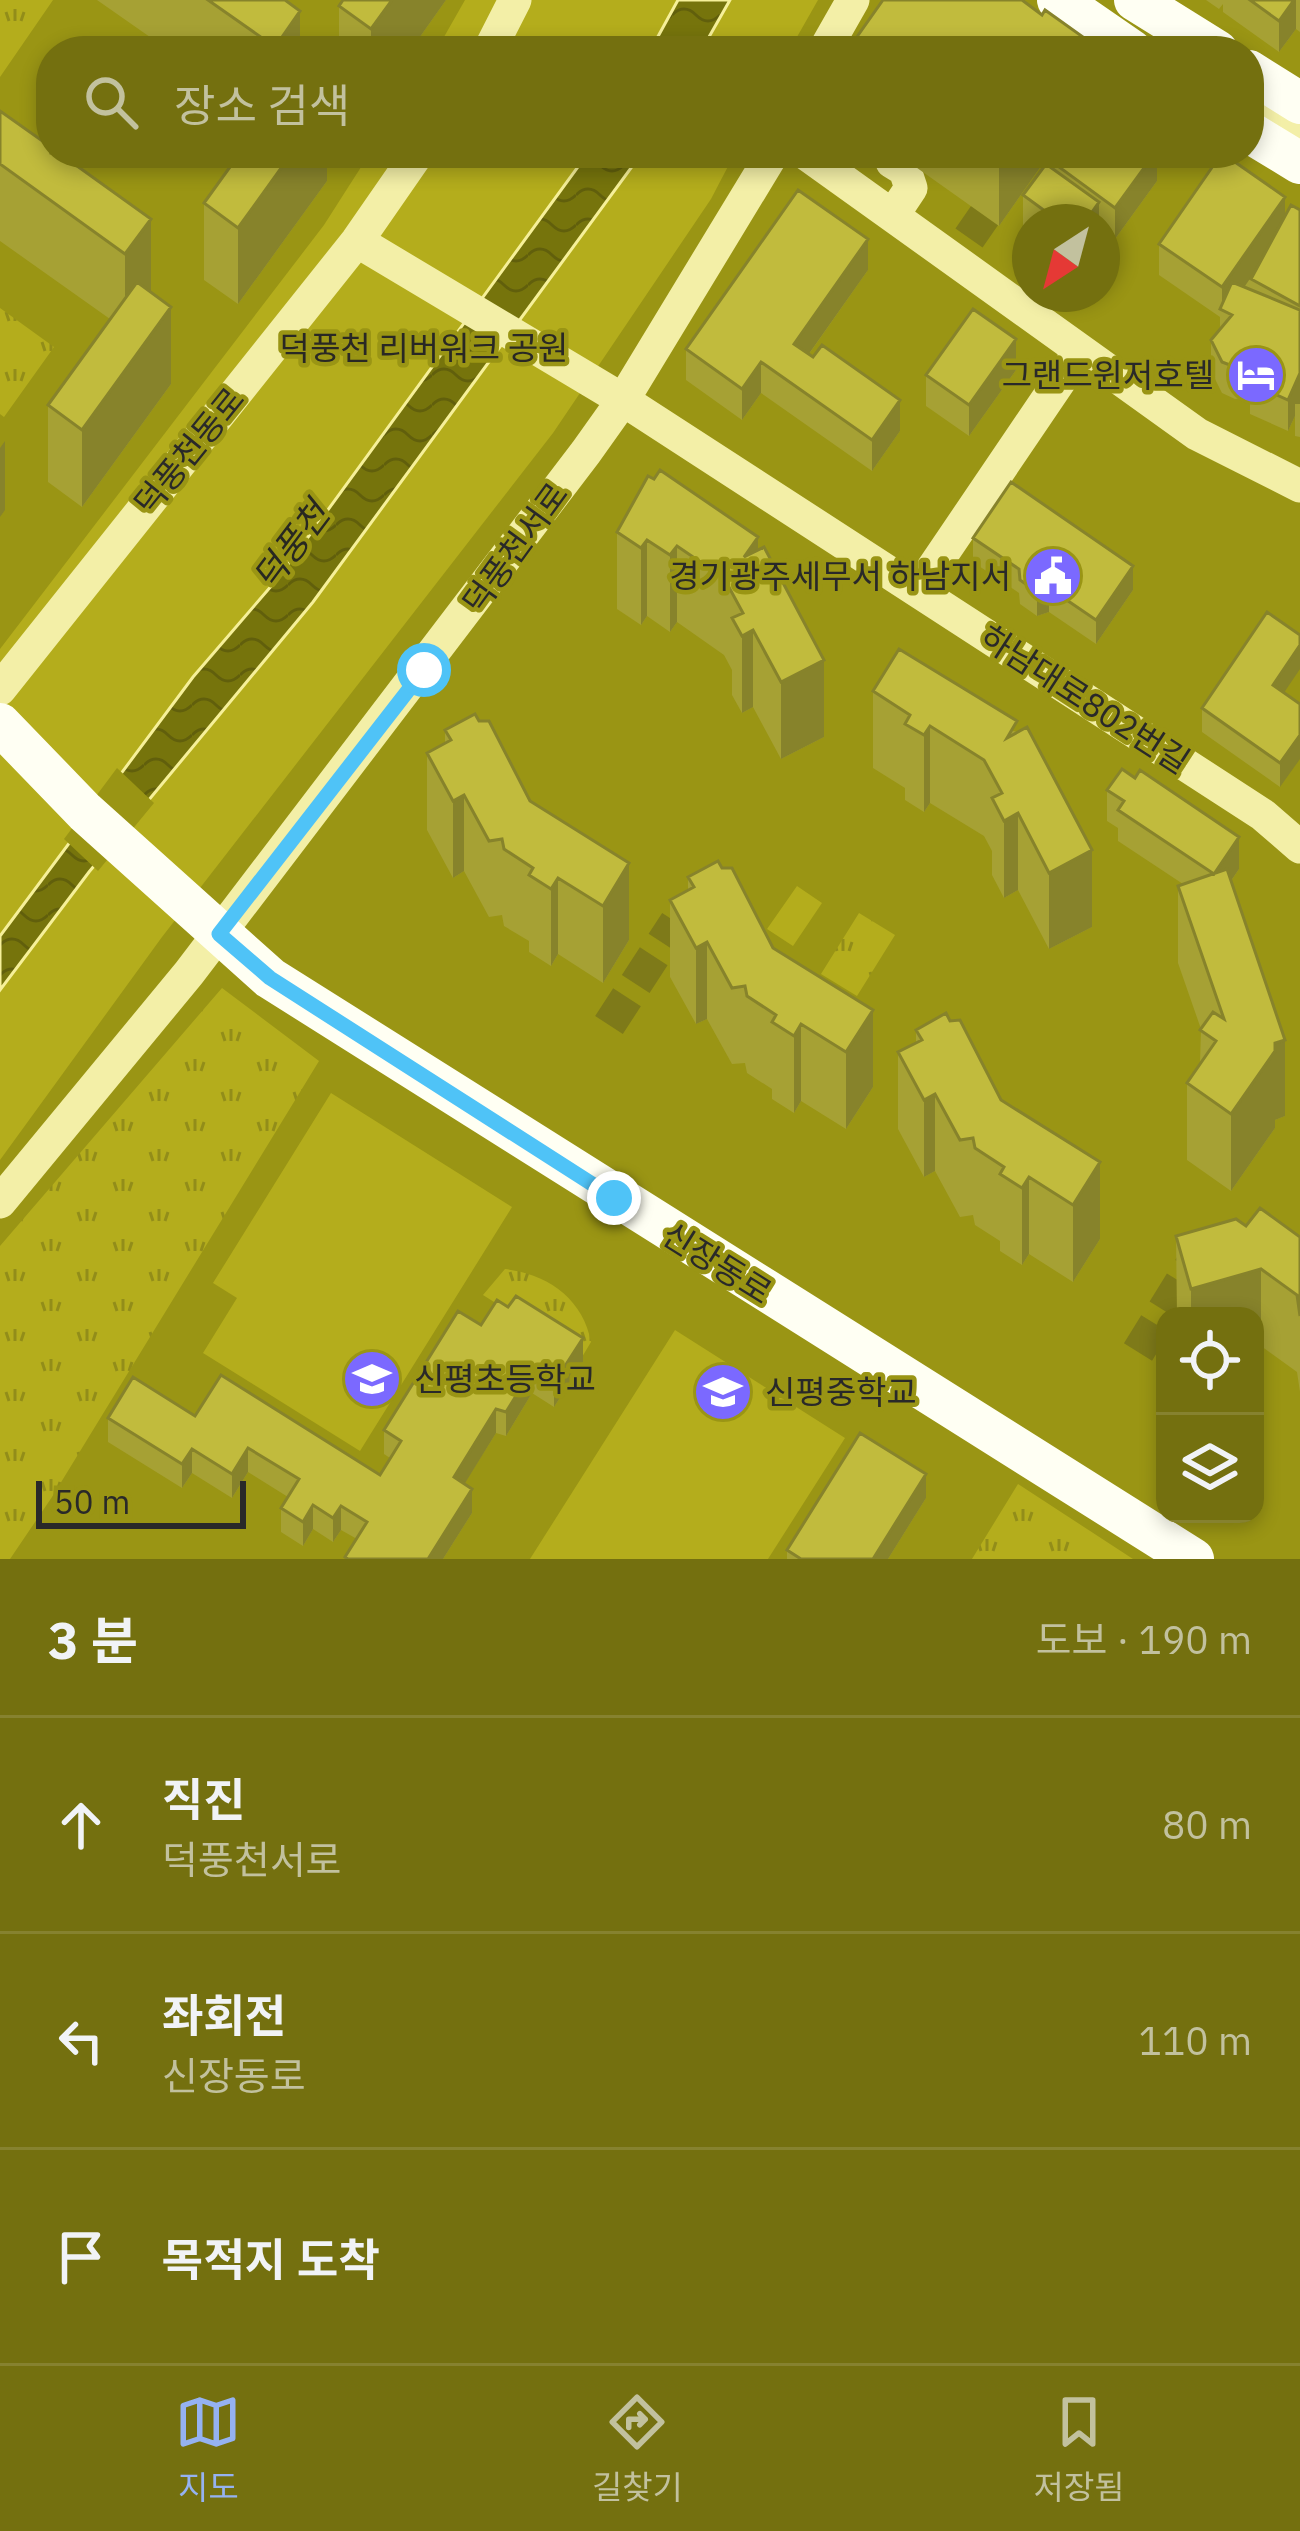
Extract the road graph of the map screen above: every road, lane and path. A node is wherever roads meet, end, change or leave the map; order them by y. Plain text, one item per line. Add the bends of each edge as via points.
1 (515, 0) edge
2 (854, 0) edge
3 (1058, 0) edge
4 (1124, 0) edge
5 (1135, 0) edge
6 (497, 36) edge
7 (833, 36) edge
8 (1110, 36) edge
9 (1163, 36) edge
10 (1193, 36) edge
11 (1264, 81) edge
12 (1300, 104) edge
13 (1264, 111) edge
14 (1300, 134) edge
15 (1264, 141) edge
16 (1300, 164) edge
17 (409, 168) edge
18 (764, 168) edge
19 (827, 168) edge
20 (901, 168) edge
21 (893, 214) junction
22 (362, 244) junction
23 (1080, 351) junction
24 (623, 400) junction
25 (1300, 487) edge
26 (918, 590) junction
27 (0, 688) edge
28 (0, 724) edge
29 (1300, 847) edge
30 (206, 922) junction
31 (0, 1202) edge
32 (1193, 1559) edge

1 - 6 street
2 - 7 street
3 - 8 main road
4 - 9 street
5 - 10 main road
11 - 12 main road
13 - 14 street
15 - 16 main road
17 - 22 street, 덕풍천동로
18 - 24 street, 덕풍천서로
19 - 21 street
20 - 21 street via 911,188
21 - 23 street via 962,249
22 - 24 street, 하남대로802번길
22 - 27 street, 덕풍천동로
23 - 25 street via 1197,434
23 - 26 street
24 - 26 street, 하남대로802번길
24 - 30 street, 덕풍천서로 via 424,670
26 - 29 street, 하남대로802번길
28 - 30 main road, 신장동로
30 - 31 street, 덕풍천서로
30 - 32 main road, 신장동로 via 290,990

